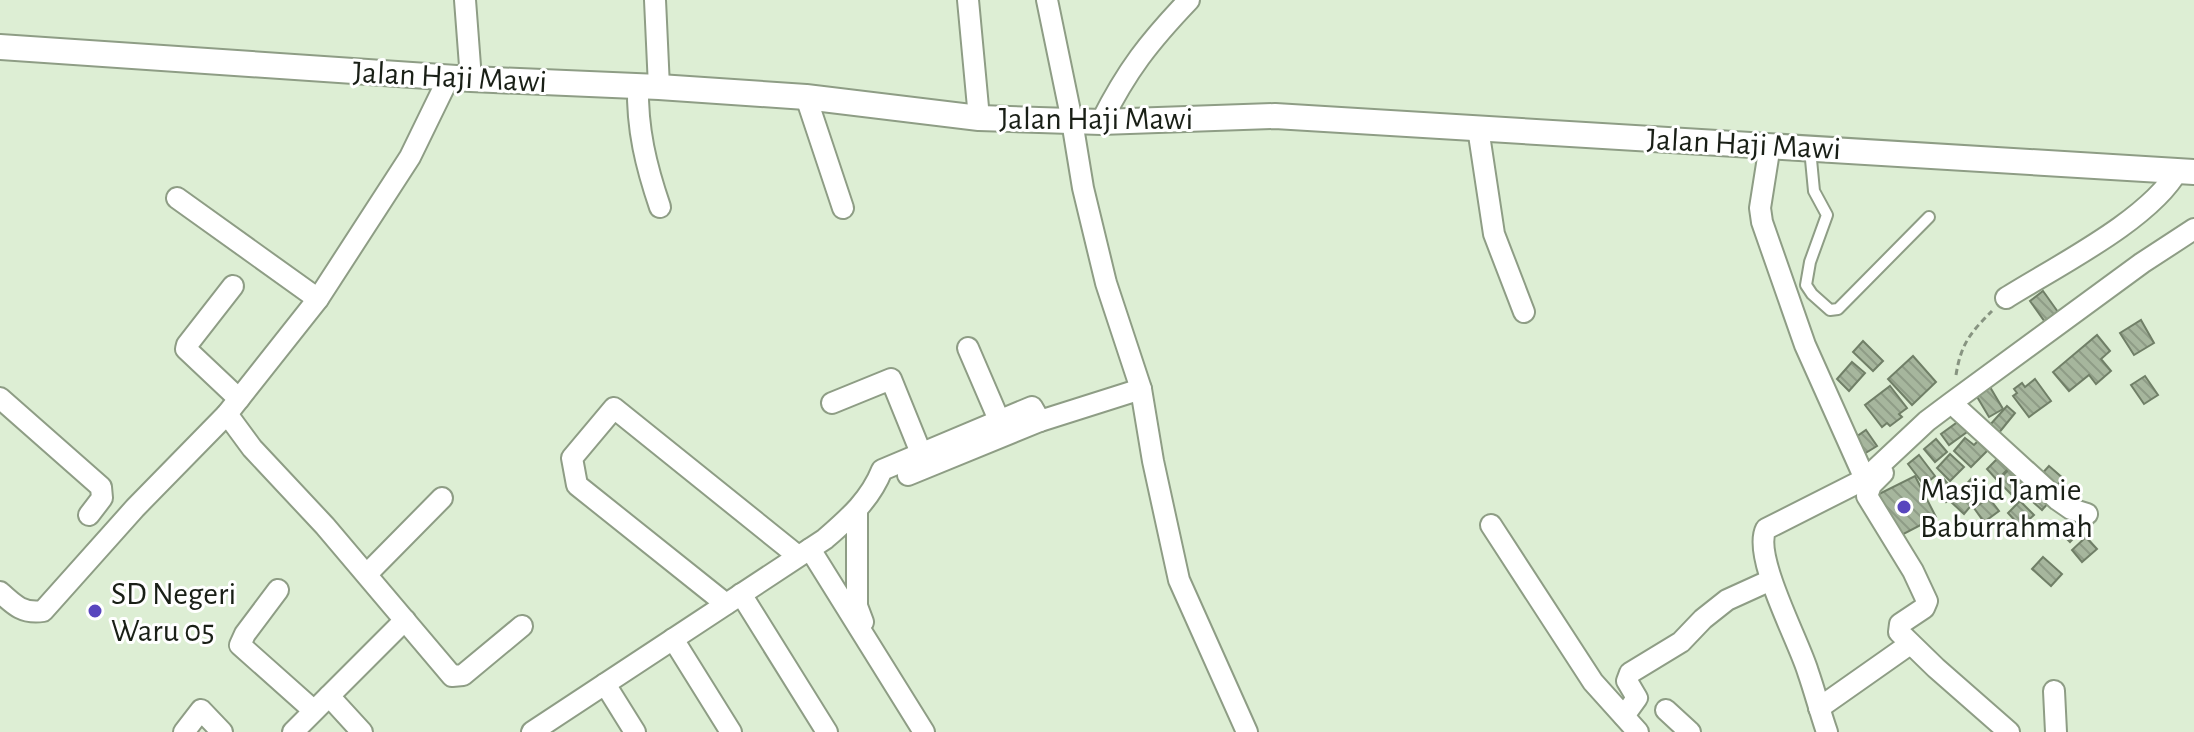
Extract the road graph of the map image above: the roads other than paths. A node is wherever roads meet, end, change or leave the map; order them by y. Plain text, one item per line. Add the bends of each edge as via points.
1 (465, 0) edge
2 (655, 0) edge
3 (968, 0) edge
4 (1047, 0) edge
5 (1179, 3) edge
6 (0, 47) edge
7 (460, 78) junction
8 (649, 86) junction
9 (806, 97) junction
10 (979, 118) junction
11 (1072, 121) junction
12 (1101, 122) junction
13 (1478, 128) junction
14 (1770, 145) junction
15 (1809, 147) junction
16 (2186, 171) edge
17 (177, 198) dead end
18 (660, 207) dead end
19 (843, 208) dead end
20 (1929, 217) dead end
21 (2194, 229) edge
22 (233, 286) dead end
23 (2006, 298) road end
24 (318, 299) junction
25 (1524, 312) dead end
26 (968, 348) dead end
27 (1141, 389) junction
28 (0, 398) edge
29 (832, 403) dead end
30 (1954, 406) junction
31 (233, 407) junction
32 (999, 420) junction
33 (1040, 421) junction
34 (921, 453) junction
35 (908, 475) dead end
36 (1865, 479) junction
37 (442, 498) dead end
38 (857, 511) junction
39 (2087, 514) dead end
40 (89, 515) dead end
41 (1491, 525) dead end
42 (804, 552) junction
43 (367, 574) junction
44 (1771, 580) junction
45 (278, 590) dead end
46 (0, 592) edge
47 (733, 599) junction
48 (405, 620) junction
49 (522, 626) dead end
50 (673, 639) junction
51 (1910, 644) junction
52 (872, 648) junction
53 (605, 684) junction
54 (2054, 691) dead end
55 (329, 696) junction
56 (1819, 708) junction
57 (313, 710) junction
58 (1666, 710) dead end
59 (1631, 724) edge
60 (184, 732) edge
61 (222, 732) edge
62 (293, 732) edge
63 (362, 732) edge
64 (532, 732) edge
65 (635, 732) edge
66 (731, 732) edge
67 (827, 732) edge
68 (924, 732) edge
69 (1247, 732) edge
70 (1690, 732) edge
71 (1827, 732) edge
72 (2009, 732) edge
73 (2056, 732) edge

1 - 7 street
2 - 8 street
3 - 10 street
4 - 11 street
5 - 12 street via 1120,83
6 - 7 street, Jalan Haji Mawi
7 - 8 street, Jalan Haji Mawi
7 - 24 street
8 - 9 street, Jalan Haji Mawi
8 - 18 street via 637,118
9 - 10 street, Jalan Haji Mawi
9 - 19 street
10 - 11 street, Jalan Haji Mawi
11 - 12 street, Jalan Haji Mawi
11 - 27 street via 1106,283
12 - 13 street, Jalan Haji Mawi via 1275,116
13 - 14 street, Jalan Haji Mawi
13 - 25 street via 1494,234
14 - 15 street, Jalan Haji Mawi
14 - 36 street via 1762,222 1805,345
15 - 16 street, Jalan Haji Mawi
15 - 20 lane via 1814,191 1827,215 1806,285 1830,310 1838,309
16 - 23 street via 2114,231
17 - 24 street
21 - 30 street
22 - 31 street via 186,349
24 - 31 street
26 - 32 street
27 - 33 street
27 - 69 street via 1179,580
28 - 40 street via 101,487 102,498
29 - 34 street via 891,379
30 - 36 street via 1927,421
30 - 39 street via 2065,505
30 - 51 street via 1867,492 1926,597 1924,608 1898,629
31 - 43 street via 252,448
31 - 46 street via 43,611 22,610
32 - 33 street via 1032,407
32 - 34 street
33 - 35 street
34 - 38 street via 882,470
36 - 44 street via 1766,529
37 - 43 street
38 - 42 street
38 - 52 street via 857,606
41 - 59 street via 1593,682
42 - 47 street
42 - 47 street via 614,408 572,458 577,485
42 - 52 street
43 - 48 street
44 - 56 street
44 - 59 street via 1727,600 1681,642 1630,673 1627,681 1637,698
45 - 57 street via 240,645
47 - 50 street
47 - 67 street
48 - 49 street via 457,677
48 - 55 street
50 - 53 street
50 - 66 street
51 - 56 street
51 - 72 street
52 - 68 street
53 - 64 street
53 - 65 street
54 - 73 street
55 - 57 street
55 - 63 street
56 - 71 street
57 - 62 street
58 - 70 street
60 - 61 street via 201,710

